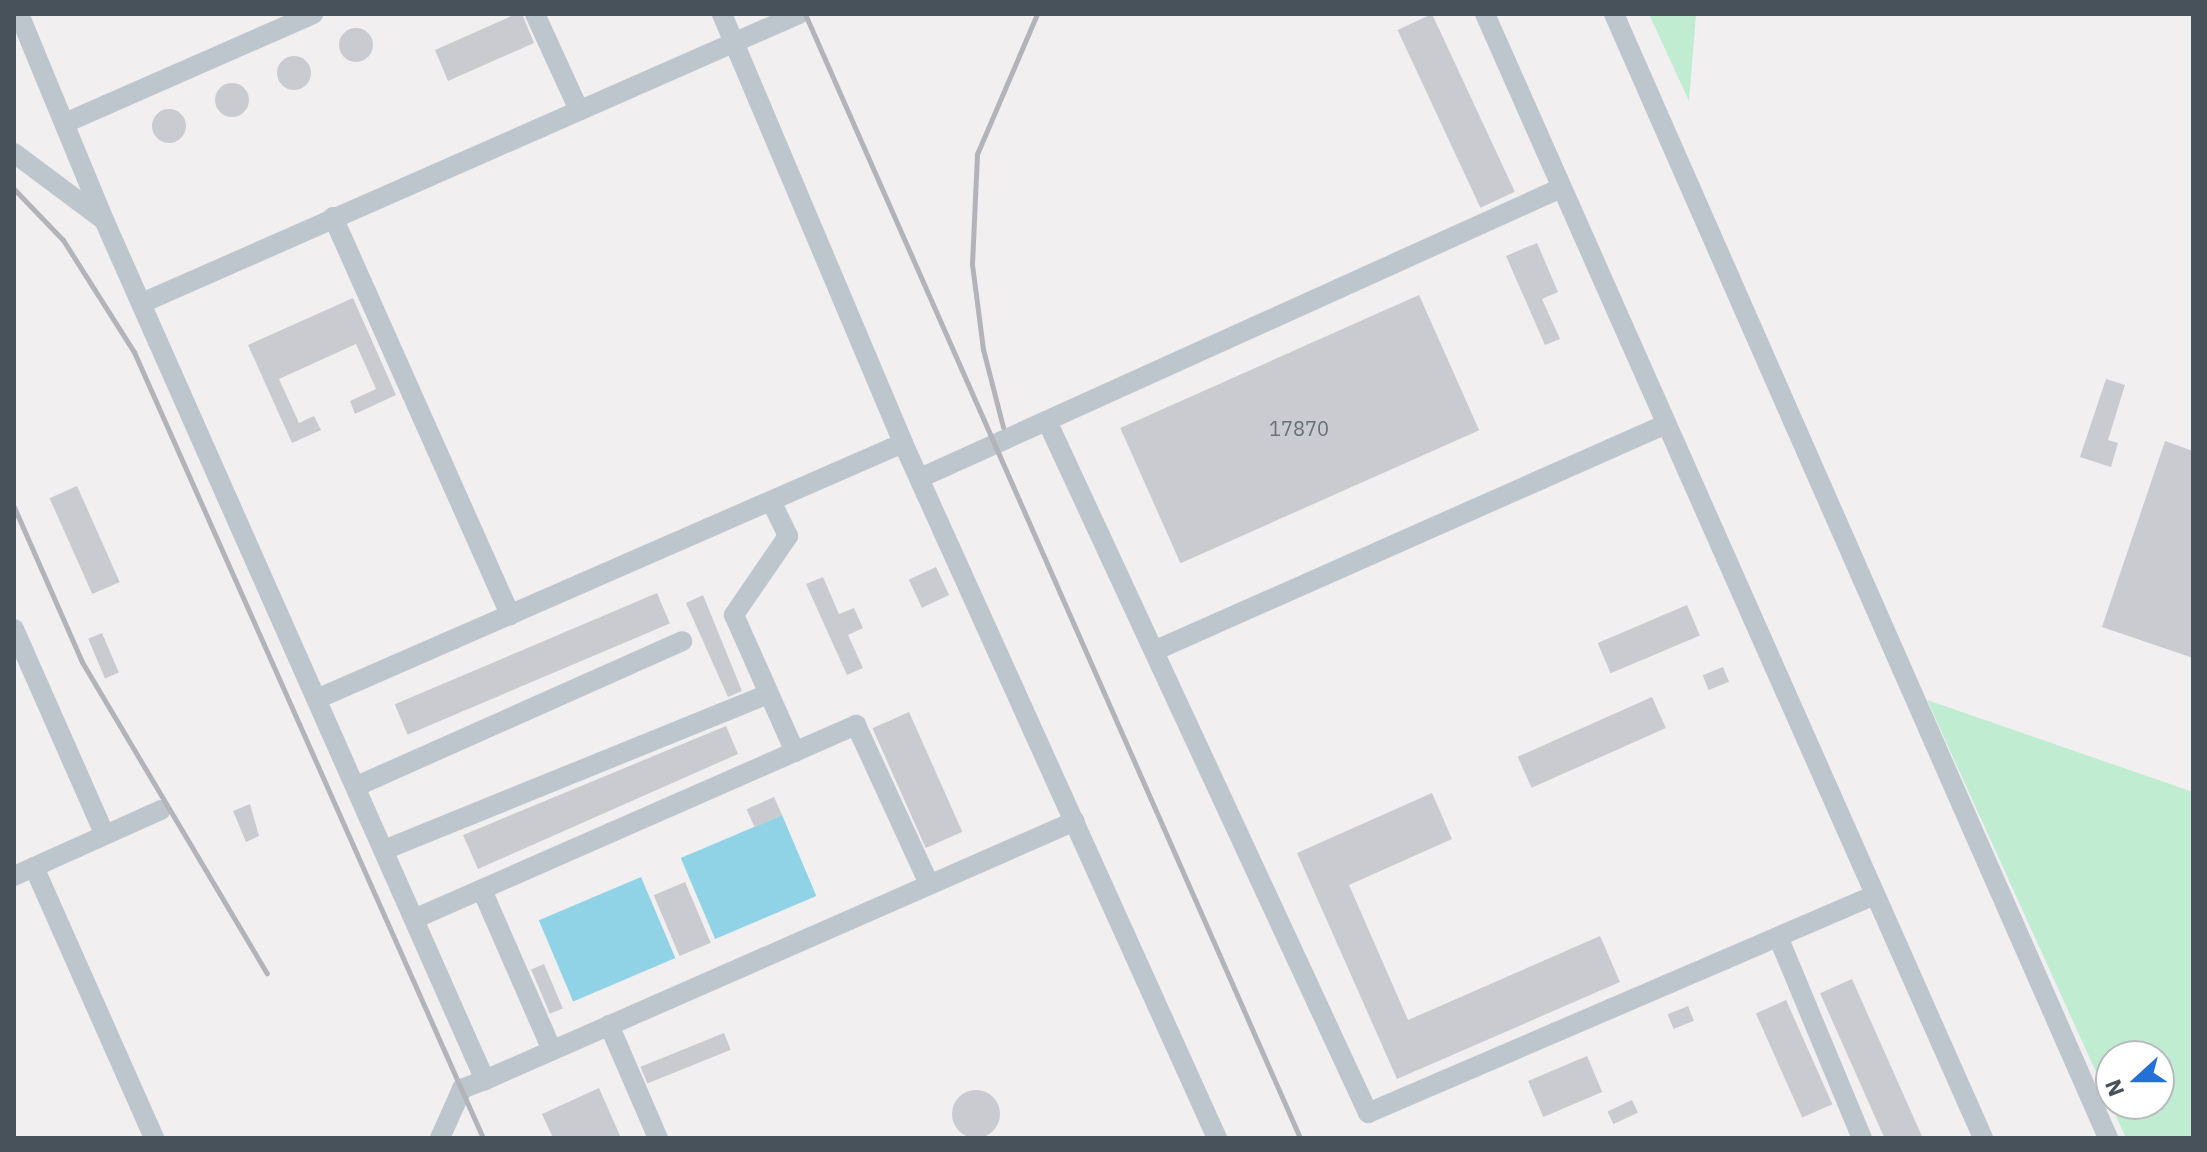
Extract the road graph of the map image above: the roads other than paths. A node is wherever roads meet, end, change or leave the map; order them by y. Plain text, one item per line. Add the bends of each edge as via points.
1 (19, 14) edge
2 (313, 14) edge
3 (535, 14) edge
4 (722, 14) edge
5 (799, 14) edge
6 (1485, 14) edge
7 (1614, 14) edge
8 (735, 43) junction
9 (579, 110) junction
10 (65, 123) junction
11 (14, 153) edge
12 (1561, 188) junction
13 (333, 217) junction
14 (104, 220) junction
15 (142, 303) junction
16 (1047, 421) junction
17 (1666, 424) junction
18 (903, 443) junction
19 (920, 478) junction
20 (771, 501) junction
21 (510, 615) junction
22 (14, 629) edge
23 (682, 641) dead end
24 (1154, 651) junction
25 (769, 694) junction
26 (319, 698) junction
27 (795, 752) junction
28 (357, 786) junction
29 (161, 810) dead end
30 (1075, 821) junction
31 (105, 835) junction
32 (384, 850) junction
33 (34, 867) junction
34 (14, 876) edge
35 (929, 884) junction
36 (482, 890) junction
37 (1875, 895) junction
38 (414, 919) junction
39 (1779, 939) junction
40 (609, 1025) junction
41 (552, 1050) junction
42 (485, 1080) junction
43 (154, 1138) edge
44 (440, 1138) edge
45 (658, 1138) edge
46 (1217, 1138) edge
47 (1862, 1138) edge
48 (1983, 1138) edge
49 (2108, 1138) edge

1 - 10 street
2 - 10 street
3 - 9 street
4 - 8 street
5 - 8 street
6 - 12 street
7 - 49 street
8 - 9 street
8 - 18 street
9 - 13 street
10 - 14 street
11 - 14 street
12 - 16 street
12 - 17 street
13 - 15 street
13 - 21 street
14 - 15 street
15 - 26 street
16 - 19 street
16 - 24 street
17 - 24 street
17 - 37 street
18 - 19 street
18 - 20 street
19 - 30 street
20 - 21 street
20 - 25 street via 788,536 734,615
21 - 26 street
22 - 31 street
23 - 28 street
24 - 39 street via 1368,1113
25 - 27 street
25 - 32 street
26 - 28 street
27 - 35 street via 856,725
27 - 36 street
28 - 32 street
29 - 31 street
30 - 35 street
30 - 46 street
31 - 33 street
32 - 38 street
33 - 34 street
33 - 43 street
35 - 40 street
36 - 38 street
36 - 41 street
37 - 39 street
37 - 48 street
38 - 42 street
39 - 47 street
40 - 41 street
40 - 45 street
41 - 42 street
42 - 44 street via 462,1089

